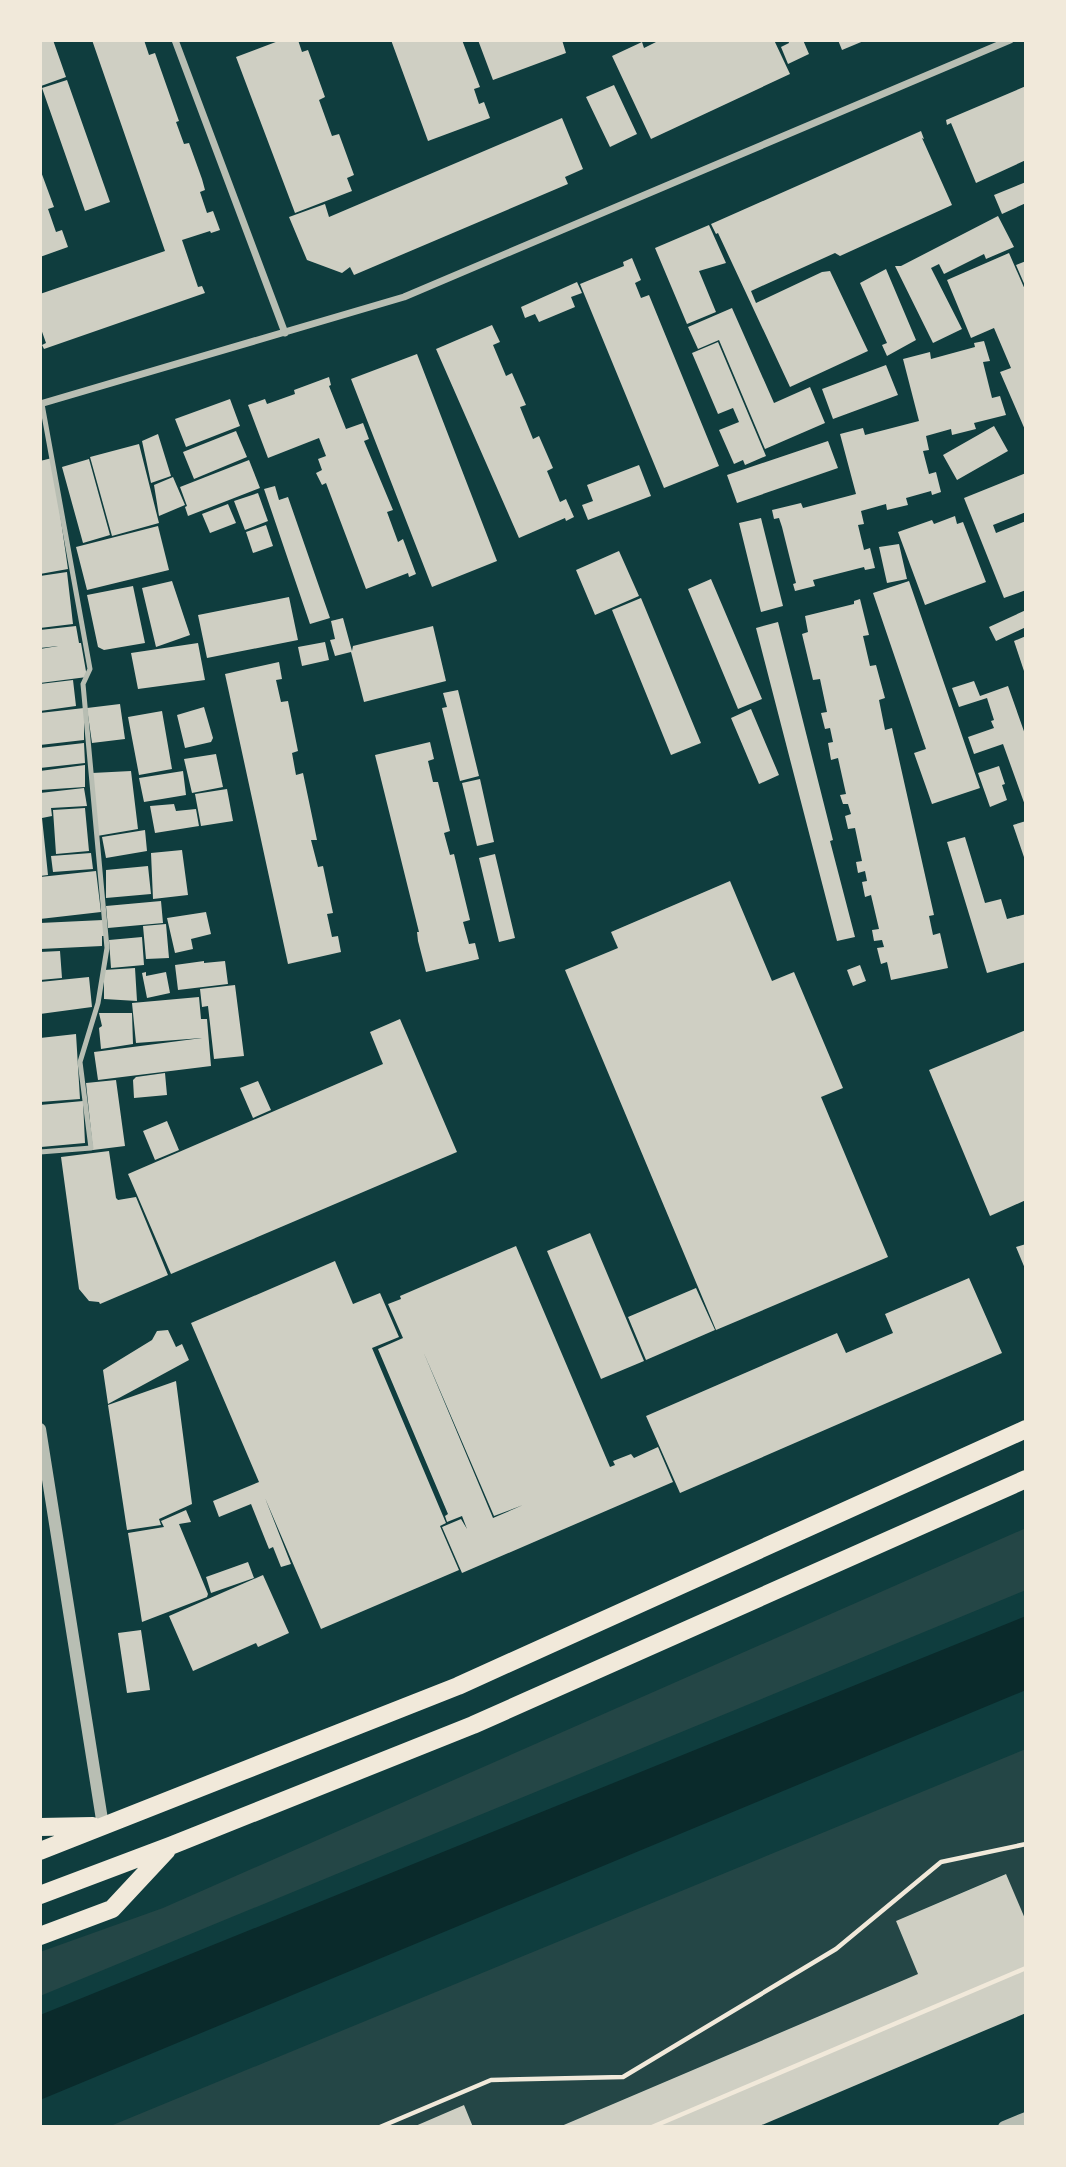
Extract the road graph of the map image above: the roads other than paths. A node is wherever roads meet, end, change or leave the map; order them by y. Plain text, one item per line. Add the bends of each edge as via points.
1 (175, 40) edge
2 (1010, 40) edge
3 (285, 332) junction
4 (41, 404) edge
5 (40, 1153) edge
6 (40, 1429) edge
7 (1026, 1429) edge
8 (1026, 1479) edge
9 (103, 1826) junction
10 (40, 1827) edge
11 (170, 1846) junction
12 (40, 1850) edge
13 (40, 1895) edge
14 (40, 1936) edge
15 (1026, 2118) edge
16 (1004, 2127) edge

1 - 3 street
2 - 3 street via 404,297
3 - 4 street
4 - 5 lane via 90,669 83,684 107,948 80,1062 91,1148
6 - 9 street
7 - 9 main road via 458,1686
8 - 11 main road via 473,1725
9 - 10 main road
9 - 12 main road
11 - 13 main road
11 - 14 main road via 112,1909
15 - 16 street

